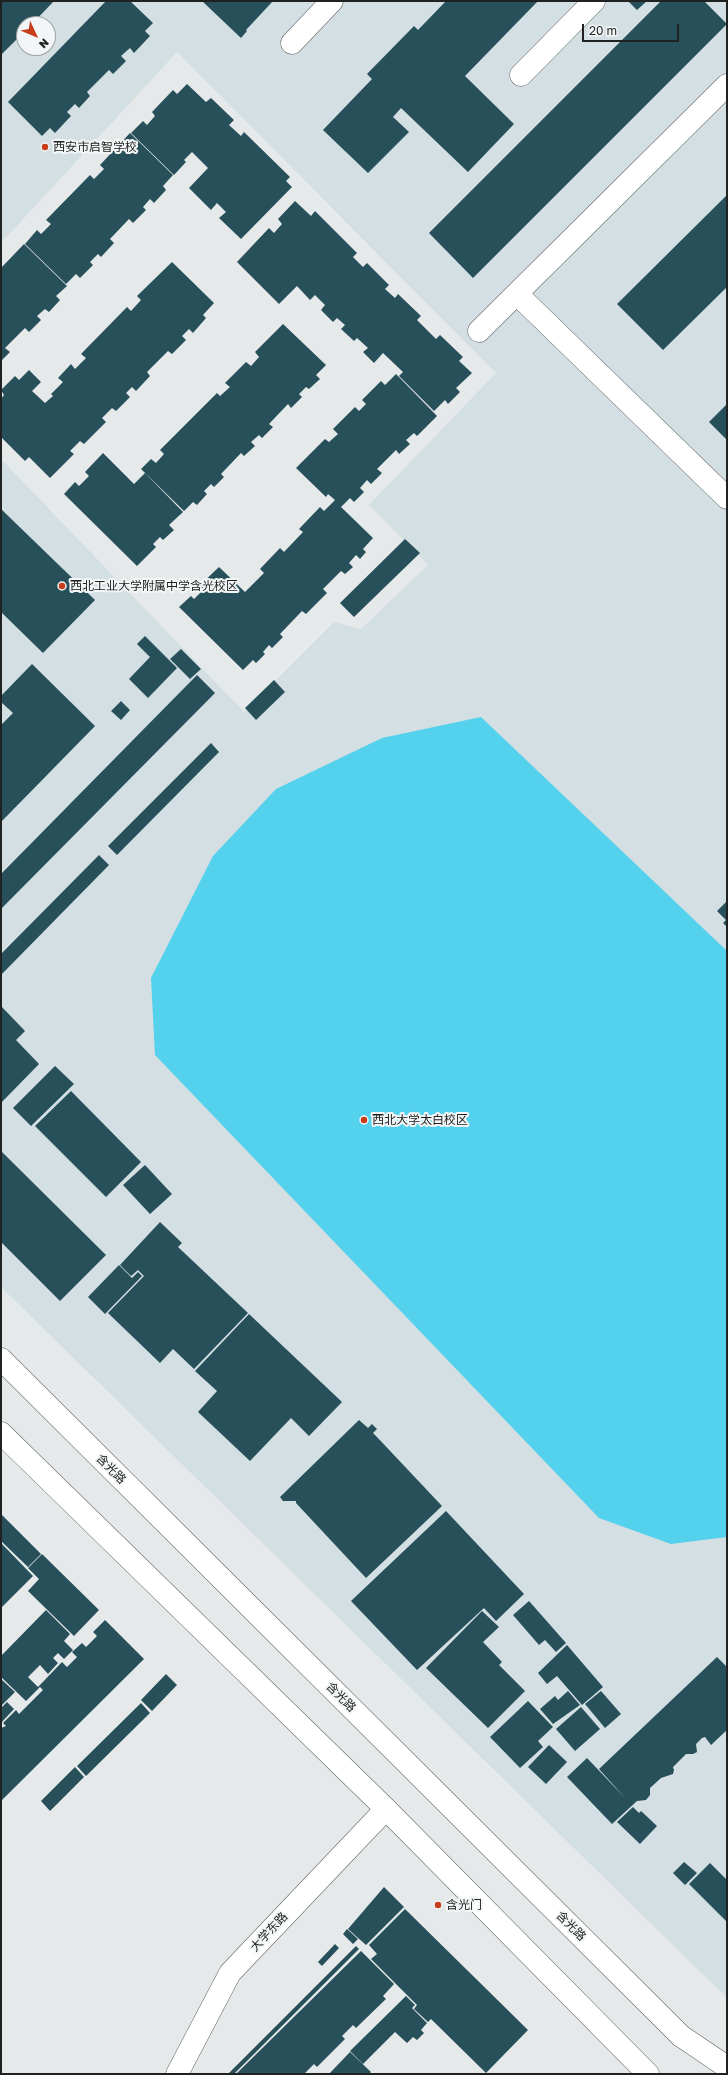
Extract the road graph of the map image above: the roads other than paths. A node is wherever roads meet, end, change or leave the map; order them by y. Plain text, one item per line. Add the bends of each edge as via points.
1 (332, 1) edge
2 (594, 1) edge
3 (292, 44) dead end
4 (521, 75) dead end
5 (727, 85) edge
6 (517, 294) junction
7 (479, 331) dead end
8 (727, 498) edge
9 (1, 1359) edge
10 (1, 1433) edge
11 (386, 1809) junction
12 (727, 2067) edge
13 (177, 2074) edge
14 (648, 2074) edge

1 - 3 main road
2 - 4 main road
5 - 6 main road
6 - 7 main road
6 - 8 main road
9 - 12 main road, 含光路 via 681,2036
10 - 11 main road
11 - 13 main road, 大学东路 via 230,1973
11 - 14 main road

